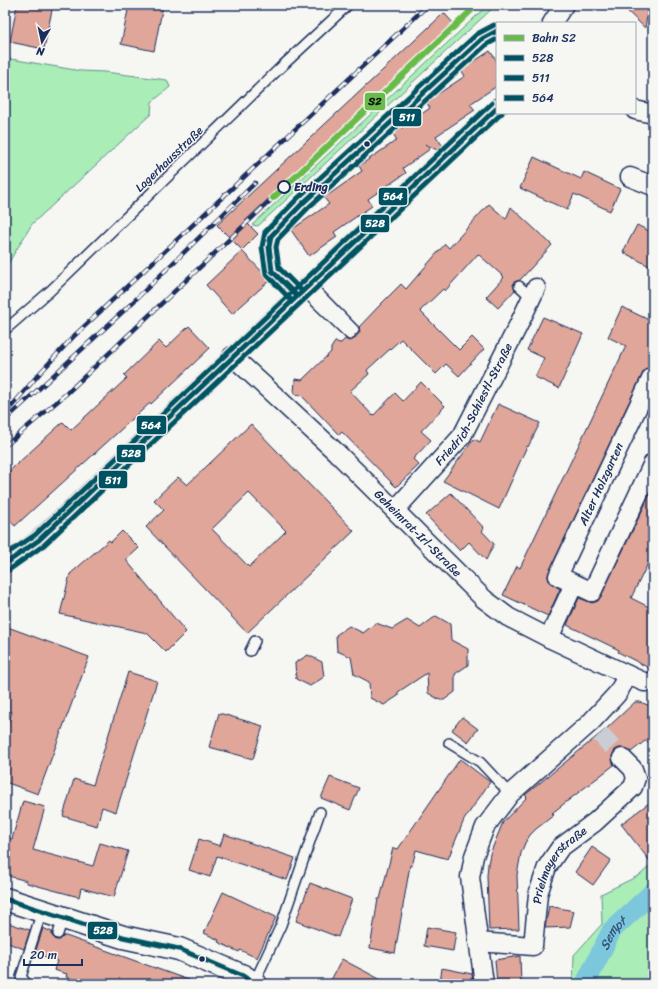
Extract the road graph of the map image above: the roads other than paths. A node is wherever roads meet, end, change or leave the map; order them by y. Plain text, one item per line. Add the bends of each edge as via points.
1 (348, 5) edge
2 (564, 5) edge
3 (553, 22) edge
4 (496, 32) edge
5 (496, 109) edge
6 (636, 110) edge
7 (653, 114) edge
8 (630, 177) dead end
9 (653, 186) edge
10 (303, 290) junction
11 (529, 290) dead end
12 (5, 330) edge
13 (352, 333) dead end
14 (232, 356) junction
15 (653, 377) edge
16 (653, 464) edge
17 (396, 510) junction
18 (5, 564) edge
19 (574, 584) junction
20 (549, 638) junction
21 (254, 641) dead end
22 (250, 651) dead end
23 (628, 675) junction
24 (653, 682) edge
25 (449, 743) dead end
26 (622, 758) tunnel mouth
27 (510, 794) junction
28 (320, 812) dead end
29 (5, 899) edge
30 (42, 911) junction
31 (478, 942) junction
32 (255, 983) edge
33 (27, 984) edge
34 (484, 984) edge

1 - 12 lane, Lagerhausstraße via 50,291
2 - 3 street
4 - 10 lane via 482,39 303,203 271,236 268,247 272,271
5 - 10 street
6 - 7 street
8 - 9 street
10 - 13 lane
10 - 14 street
11 - 17 street, Friedrich-Schiestl-Straße via 501,360 462,436
14 - 17 street, Geheimrat-Irl-Straße
14 - 18 street via 38,540
15 - 19 street, Alter Holzgarten via 558,576
16 - 19 street, Alter Holzgarten via 592,592
17 - 20 street, Geheimrat-Irl-Straße via 484,599 508,617
19 - 20 street
20 - 23 street, Geheimrat-Irl-Straße
21 - 22 lane
23 - 24 street via 644,682
23 - 27 street via 595,728
25 - 27 lane via 480,762
26 - 31 street, Prielmayerstraße via 633,769 636,778 633,787 595,822 560,848 547,867 538,894 533,946
27 - 31 street via 485,827 474,856 470,877
28 - 32 lane via 281,925
29 - 30 street
30 - 32 street via 61,926 179,949
30 - 33 lane via 21,977
31 - 34 street

